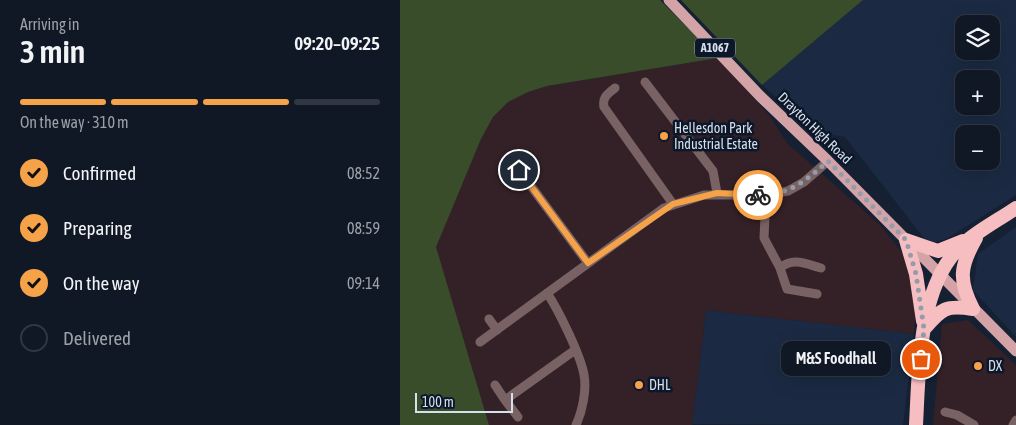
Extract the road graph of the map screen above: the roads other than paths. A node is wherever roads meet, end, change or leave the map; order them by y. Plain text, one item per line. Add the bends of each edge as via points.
1 (669, 0) edge
2 (645, 82) dead end
3 (615, 88) dead end
4 (828, 161) junction
5 (513, 162) dead end
6 (525, 178) junction
7 (514, 186) dead end
8 (717, 193) junction
9 (766, 195) junction
10 (673, 204) junction
11 (1016, 208) edge
12 (978, 233) junction
13 (906, 240) junction
14 (588, 263) junction
15 (780, 268) junction
16 (821, 268) dead end
17 (941, 275) junction
18 (547, 293) junction
19 (817, 294) dead end
20 (973, 309) junction
21 (489, 319) dead end
22 (924, 329) junction
23 (497, 330) junction
24 (480, 342) dead end
25 (574, 350) junction
26 (1016, 351) edge
27 (495, 385) dead end
28 (506, 400) junction
29 (945, 412) dead end
30 (956, 414) junction
31 (518, 417) dead end
32 (1016, 420) edge
33 (576, 425) edge
34 (916, 425) edge
35 (955, 425) edge
36 (974, 425) edge
37 (1013, 425) edge

1 - 4 main road, Drayton High Road / A1067 via 760,96
2 - 8 street via 713,171
3 - 10 street via 606,95 604,107
4 - 9 street via 796,187
4 - 13 main road, Drayton High Road / A1067
5 - 6 street
6 - 7 street
6 - 14 street
8 - 9 street
8 - 10 street
9 - 15 street via 764,238
10 - 14 street
11 - 12 highway
12 - 13 highway, A1067 via 938,251
12 - 17 highway via 956,251
12 - 20 highway via 967,253 962,272 964,292
13 - 17 main road, Drayton High Road / A1067
13 - 22 highway via 916,274
14 - 18 street
15 - 16 street via 787,262
15 - 19 street via 787,289
17 - 20 main road, A1067
17 - 22 highway
18 - 23 street
18 - 25 street
20 - 22 highway via 948,307
20 - 26 main road, A1067
21 - 23 street
22 - 34 highway
23 - 24 street
25 - 28 street
25 - 33 street via 585,384
27 - 28 street
28 - 31 street
29 - 30 street
30 - 35 street
30 - 36 street
32 - 37 street

